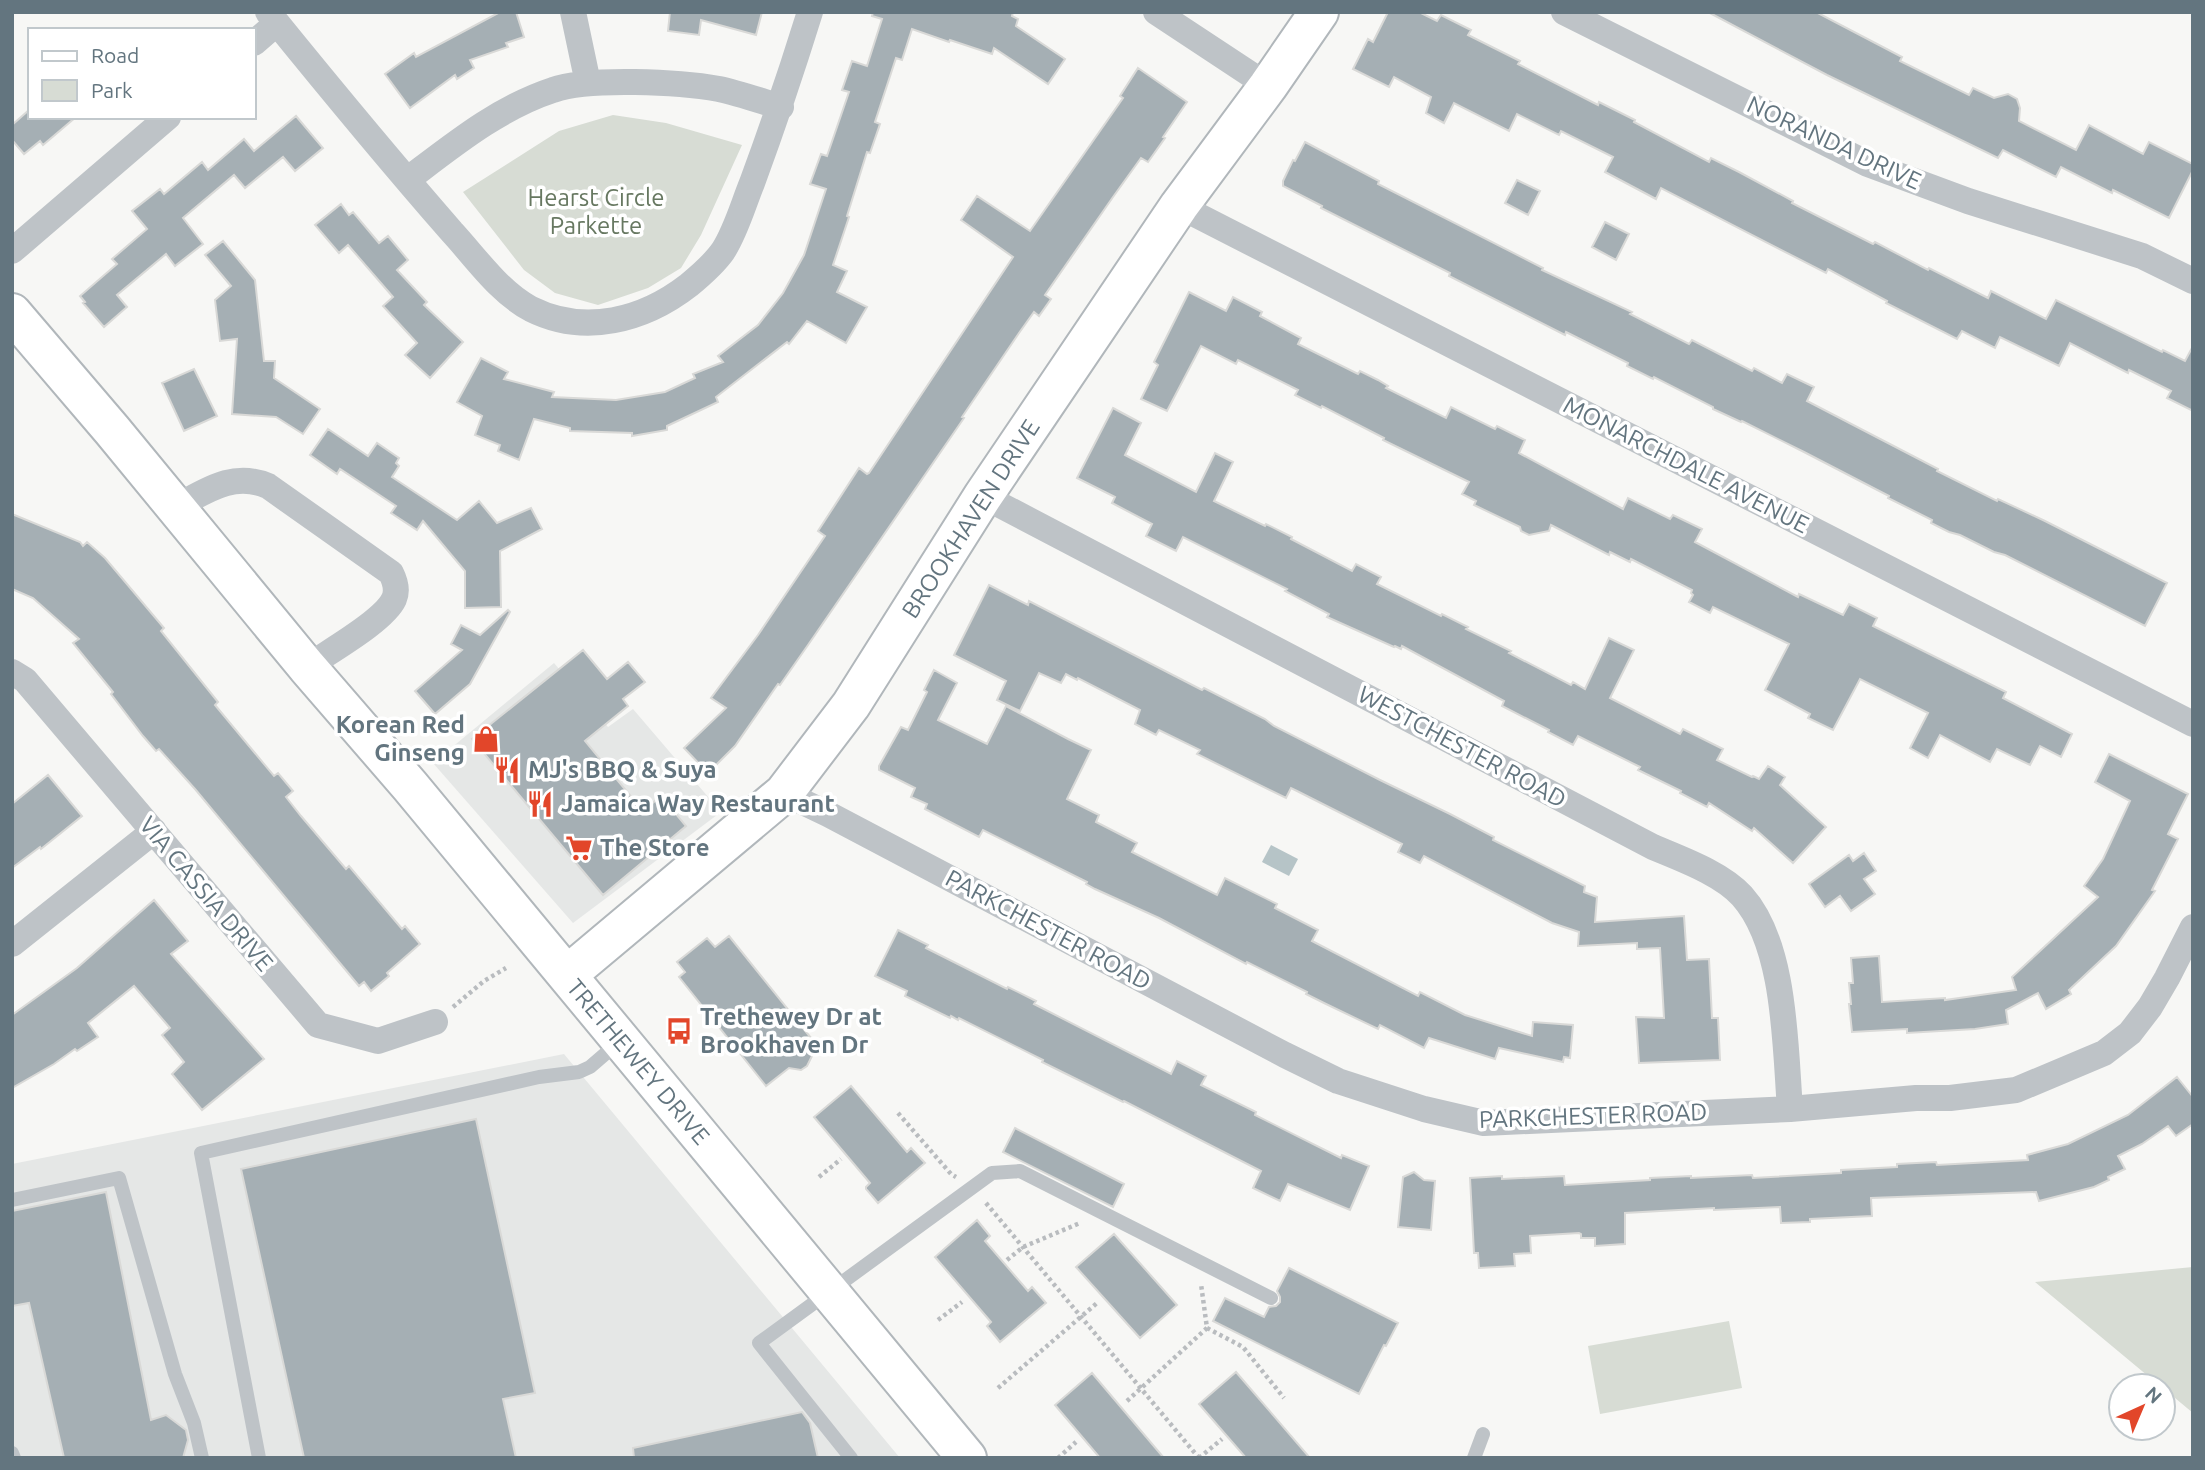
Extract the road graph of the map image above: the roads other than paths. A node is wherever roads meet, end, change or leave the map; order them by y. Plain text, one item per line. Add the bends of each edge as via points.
1 (573, 12) edge
2 (810, 12) edge
3 (1156, 12) edge
4 (1319, 12) edge
5 (1564, 12) edge
6 (273, 18) edge
7 (256, 40) edge
8 (588, 83) junction
9 (1268, 86) junction
10 (781, 107) junction
11 (166, 119) edge
12 (407, 180) junction
13 (1179, 206) junction
14 (12, 251) edge
15 (2193, 281) edge
16 (12, 313) edge
17 (983, 496) junction
18 (176, 508) junction
19 (307, 667) junction
20 (12, 672) edge
21 (2193, 724) edge
22 (784, 793) junction
23 (154, 831) junction
24 (2193, 928) edge
25 (12, 944) edge
26 (567, 975) junction
27 (435, 1021) road end
28 (621, 1041) junction
29 (1790, 1109) junction
30 (12, 1200) edge
31 (829, 1292) junction
32 (1271, 1298) dead end
33 (1483, 1434) dead end
34 (202, 1458) edge
35 (259, 1458) edge
36 (851, 1458) edge
37 (968, 1458) edge
38 (1474, 1458) edge

1 - 8 street
2 - 10 street
3 - 9 street
4 - 9 main road, BROOKHAVEN DRIVE
5 - 15 street, NORANDA DRIVE via 1868,164 2142,256
6 - 7 street
6 - 12 street
8 - 10 street via 720,89
8 - 12 street via 554,89 523,103 471,132
9 - 13 main road, BROOKHAVEN DRIVE
10 - 12 street via 723,251 673,298 617,321 558,320 508,295
11 - 14 street
13 - 17 main road, BROOKHAVEN DRIVE
13 - 21 street, MONARCHDALE AVENUE
16 - 18 main road, TRETHEWEY DRIVE
17 - 22 main road, BROOKHAVEN DRIVE via 851,705
17 - 29 street, WESTCHESTER ROAD via 1716,875 1741,895 1756,915 1776,970
18 - 19 main road, TRETHEWEY DRIVE
18 - 19 street via 220,483 259,482 391,573 396,586 388,607
19 - 26 main road, TRETHEWEY DRIVE
20 - 23 street, VIA CASSIA DRIVE via 25,680
22 - 26 main road, BROOKHAVEN DRIVE
22 - 29 street, PARKCHESTER ROAD via 1285,1055 1338,1081 1424,1109 1484,1124
23 - 25 street
23 - 27 street, VIA CASSIA DRIVE via 317,1025 378,1041
24 - 29 street, PARKCHESTER ROAD via 2150,1007 2130,1032 2104,1053 2016,1090
26 - 28 main road, TRETHEWEY DRIVE
28 - 31 main road, TRETHEWEY DRIVE
28 - 35 lane via 579,1072 201,1153
30 - 34 lane via 119,1178
31 - 32 lane via 992,1173 1020,1171
31 - 36 lane via 758,1343
31 - 37 main road, TRETHEWEY DRIVE
33 - 38 lane

